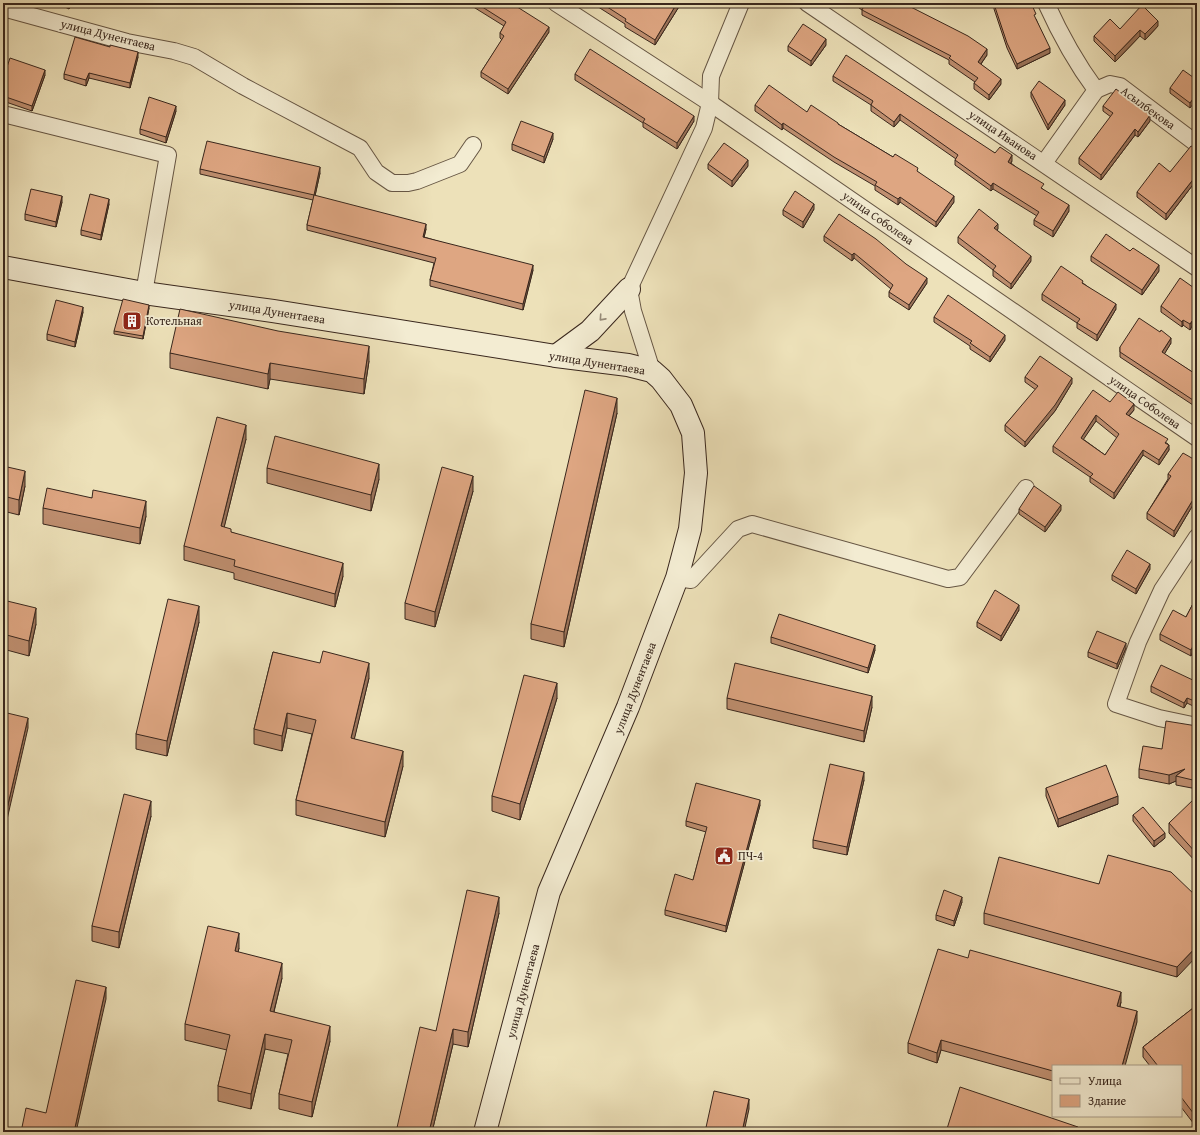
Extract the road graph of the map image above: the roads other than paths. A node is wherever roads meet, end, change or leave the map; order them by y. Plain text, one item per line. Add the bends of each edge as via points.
1 (556, 3) edge
2 (741, 3) edge
3 (807, 3) edge
4 (1046, 3) edge
5 (3, 8) edge
6 (1096, 90) junction
7 (710, 104) junction
8 (3, 114) edge
9 (1197, 144) edge
10 (473, 145) dead end
11 (1044, 163) junction
12 (3, 267) edge
13 (1197, 268) edge
14 (629, 289) junction
15 (144, 294) junction
16 (556, 356) junction
17 (652, 371) junction
18 (1197, 438) edge
19 (1026, 488) dead end
20 (1197, 537) edge
21 (677, 578) junction
22 (1197, 726) edge
23 (485, 1132) edge

1 - 7 street, улица Соболева
2 - 7 street via 711,76
3 - 11 street, улица Иванова
4 - 6 street via 1058,31
5 - 10 street, улица Дунентаева via 127,42 174,50 194,57 242,86 360,148 376,172 392,183 408,183 460,164
6 - 9 street, Асылбекова via 1110,84 1120,86
6 - 11 street
7 - 14 street via 704,128
7 - 18 street, улица Соболева
8 - 15 street via 168,155
11 - 13 street, улица Иванова
12 - 15 street, улица Дунентаева
14 -> 16 street via 590,331
14 - 17 street via 633,311
15 - 16 street, улица Дунентаева via 273,311
16 - 17 street, улица Дунентаева via 628,365
17 - 21 street, улица Дунентаева via 681,405 693,433 696,473 690,529
19 - 21 street via 960,577 948,579 752,524 738,528 691,580
20 - 22 street via 1162,590 1138,642 1116,704 1159,718
21 - 23 street, улица Дунентаева via 628,706 549,892

